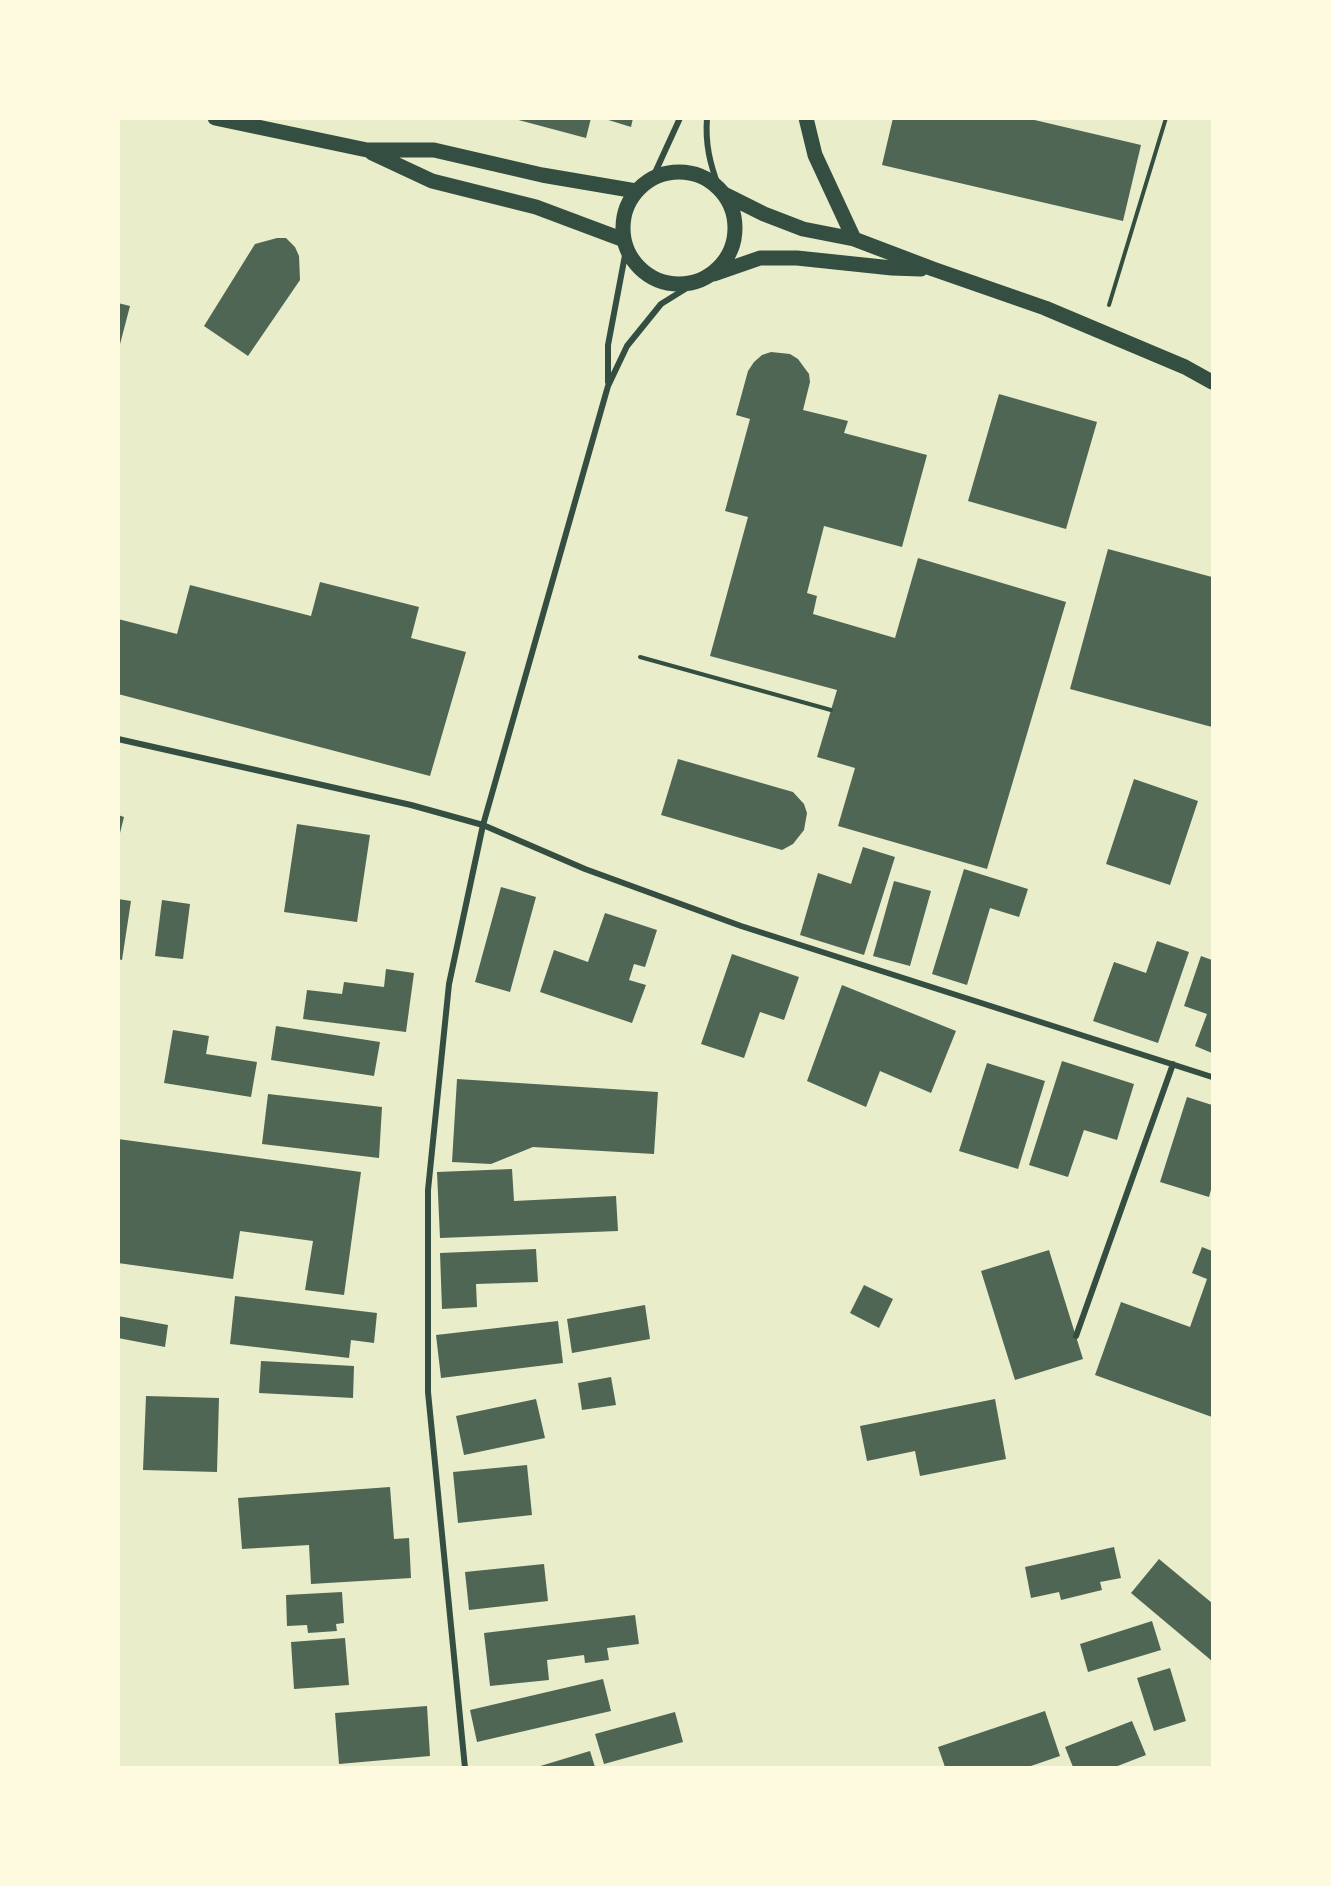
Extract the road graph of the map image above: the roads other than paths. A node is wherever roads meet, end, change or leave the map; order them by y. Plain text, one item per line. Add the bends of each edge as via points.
1 (215, 118) edge
2 (680, 118) edge
3 (707, 118) edge
4 (806, 118) edge
5 (367, 150) junction
6 (652, 177) junction
7 (636, 190) junction
8 (723, 191) junction
9 (854, 239) junction
10 (625, 245) junction
11 (933, 269) junction
12 (702, 279) junction
13 (1212, 382) edge
14 (608, 386) junction
15 (118, 739) edge
16 (483, 825) junction
17 (1173, 1064) junction
18 (1212, 1077) edge
19 (1076, 1336) dead end
20 (465, 1767) edge

1 - 5 main road
2 - 6 street
3 - 8 street via 705,136 710,163
4 - 9 main road via 815,155
5 - 7 main road via 434,150 542,175
5 - 10 main road via 432,181 536,207
6 - 7 main road
6 - 8 main road via 669,171 688,171 705,177
7 - 10 main road via 622,223
8 - 9 main road via 803,228
8 - 12 main road via 734,212 736,231 721,266
9 - 11 main road
10 - 12 main road via 648,275 681,284
10 - 14 street via 608,345
11 - 12 main road via 760,258
11 - 13 main road via 1102,332
12 - 14 street via 661,304 627,346
14 - 16 street
15 - 16 street
16 - 17 street via 741,926
16 - 20 street via 449,984 428,1191 428,1392
17 - 18 street
17 - 19 street

